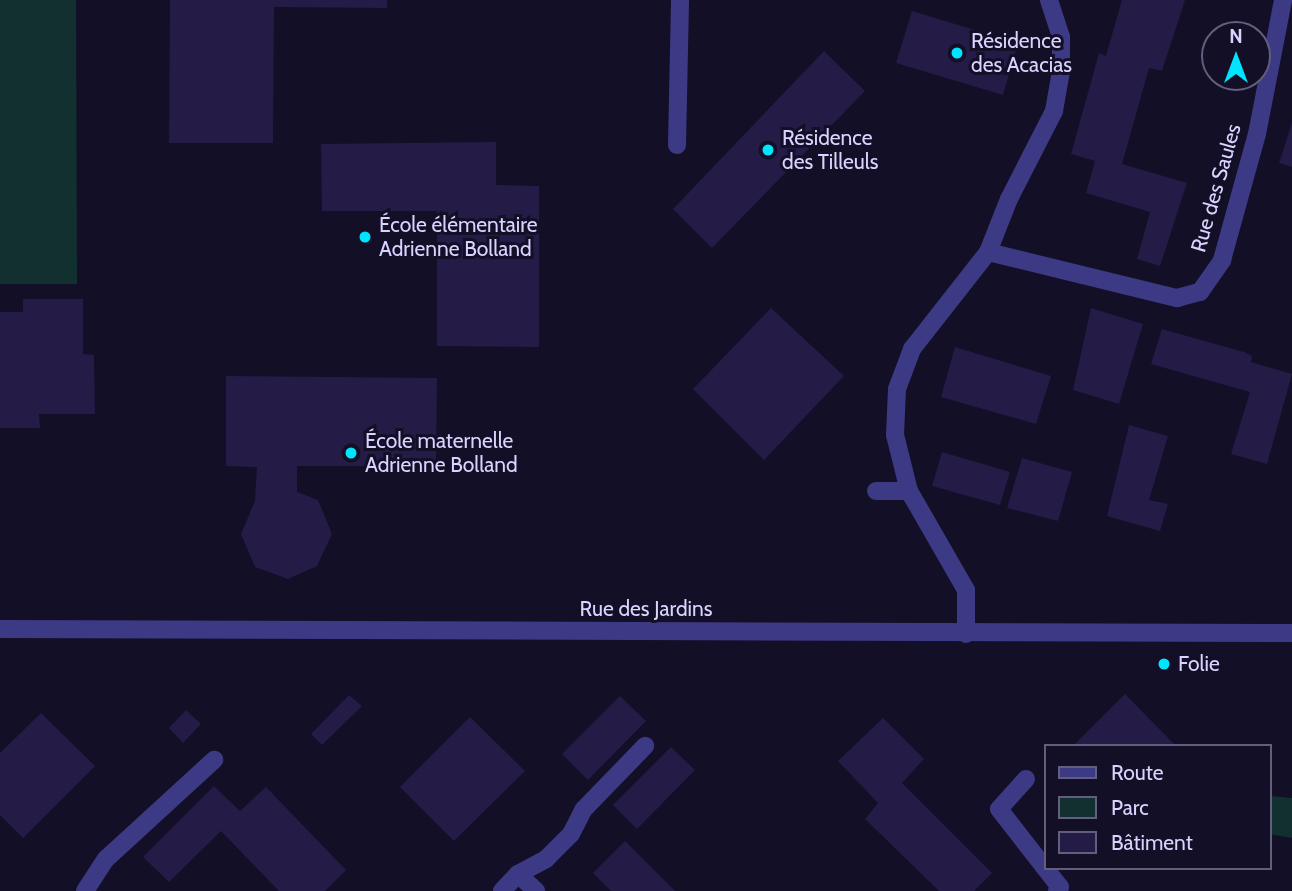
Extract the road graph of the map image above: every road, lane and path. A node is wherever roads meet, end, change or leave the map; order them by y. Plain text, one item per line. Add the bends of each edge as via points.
1 (680, 0) edge
2 (1049, 0) edge
3 (1283, 0) edge
4 (677, 145) dead end
5 (988, 253) junction
6 (876, 491) dead end
7 (909, 491) junction
8 (0, 629) edge
9 (1292, 633) edge
10 (966, 634) junction
11 (645, 746) dead end
12 (214, 760) dead end
13 (1026, 779) dead end
14 (1044, 867) edge
15 (1047, 870) edge
16 (518, 874) junction
17 (85, 891) edge
18 (502, 891) edge
19 (536, 891) edge
20 (1057, 891) edge

1 - 4 street
2 - 5 street via 1061,37 1054,111 1009,198
3 - 5 street, Rue des Saules via 1257,134 1222,260 1200,292 1177,298
5 - 7 street via 912,349 897,389 895,435
6 - 7 street
7 - 10 street via 966,590
8 - 10 street, Rue des Jardins
9 - 10 street, Rue des Jardins
11 - 16 street via 584,809 571,834 546,859
12 - 17 street via 106,859
13 - 14 street via 999,809
15 - 20 street via 1060,887
16 - 18 street
16 - 19 street

